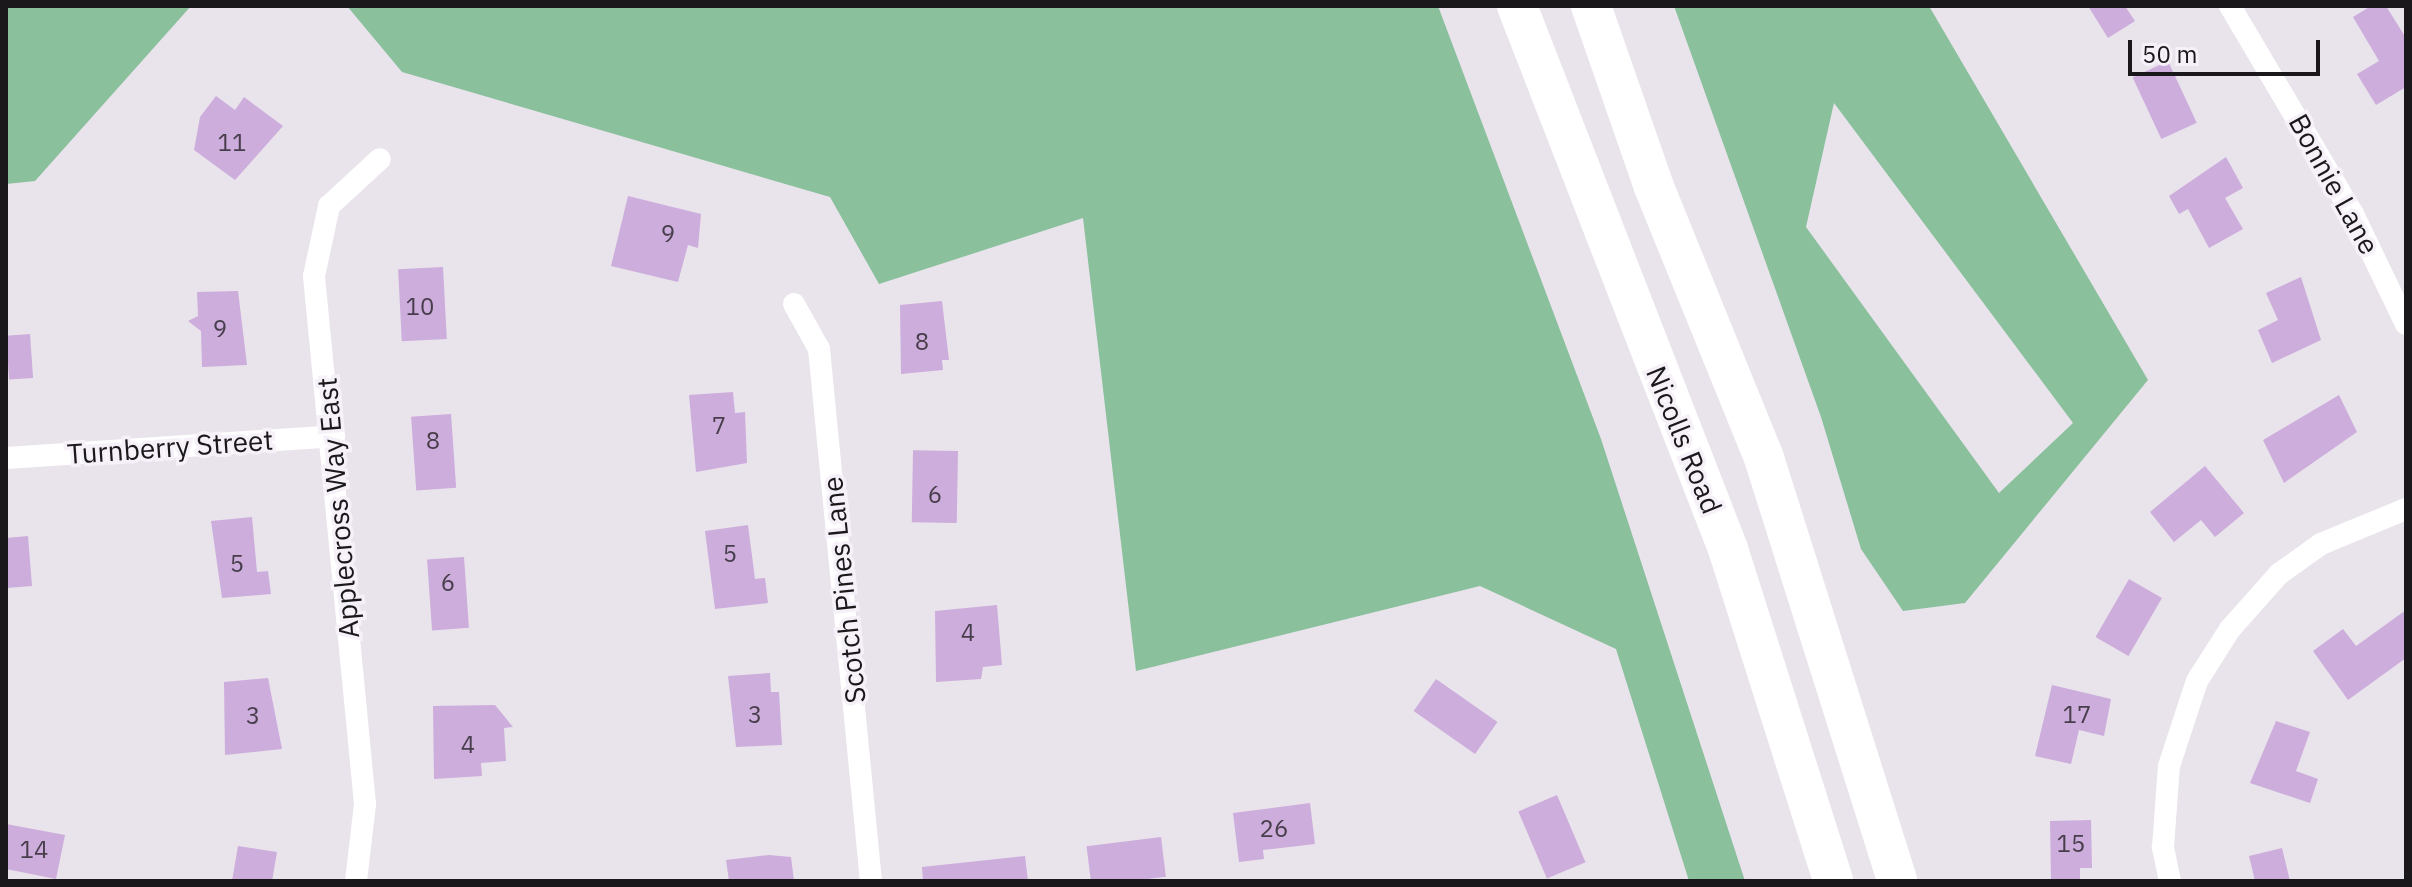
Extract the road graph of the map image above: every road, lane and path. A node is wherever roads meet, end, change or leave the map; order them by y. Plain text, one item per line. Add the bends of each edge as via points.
1 (1517, 6) edge
2 (1591, 6) edge
3 (2230, 6) edge
4 (380, 159) dead end
5 (794, 304) dead end
6 (2406, 324) edge
7 (334, 436) junction
8 (6, 458) edge
9 (2406, 509) edge
10 (356, 881) edge
11 (871, 881) edge
12 (1833, 881) edge
13 (1897, 881) edge
14 (2170, 881) edge

1 - 12 highway, Nicolls Road via 1728,549
2 - 13 highway via 1654,187 1764,458
3 - 6 street, Bonnie Lane via 2353,214
4 - 7 street, Applecross Way East via 329,206 314,276
5 - 11 street, Scotch Pines Lane via 819,349
7 - 8 street, Turnberry Street
7 - 10 street, Applecross Way East via 365,804
9 - 14 street via 2359,524 2279,574 2205,668 2169,766 2163,847

